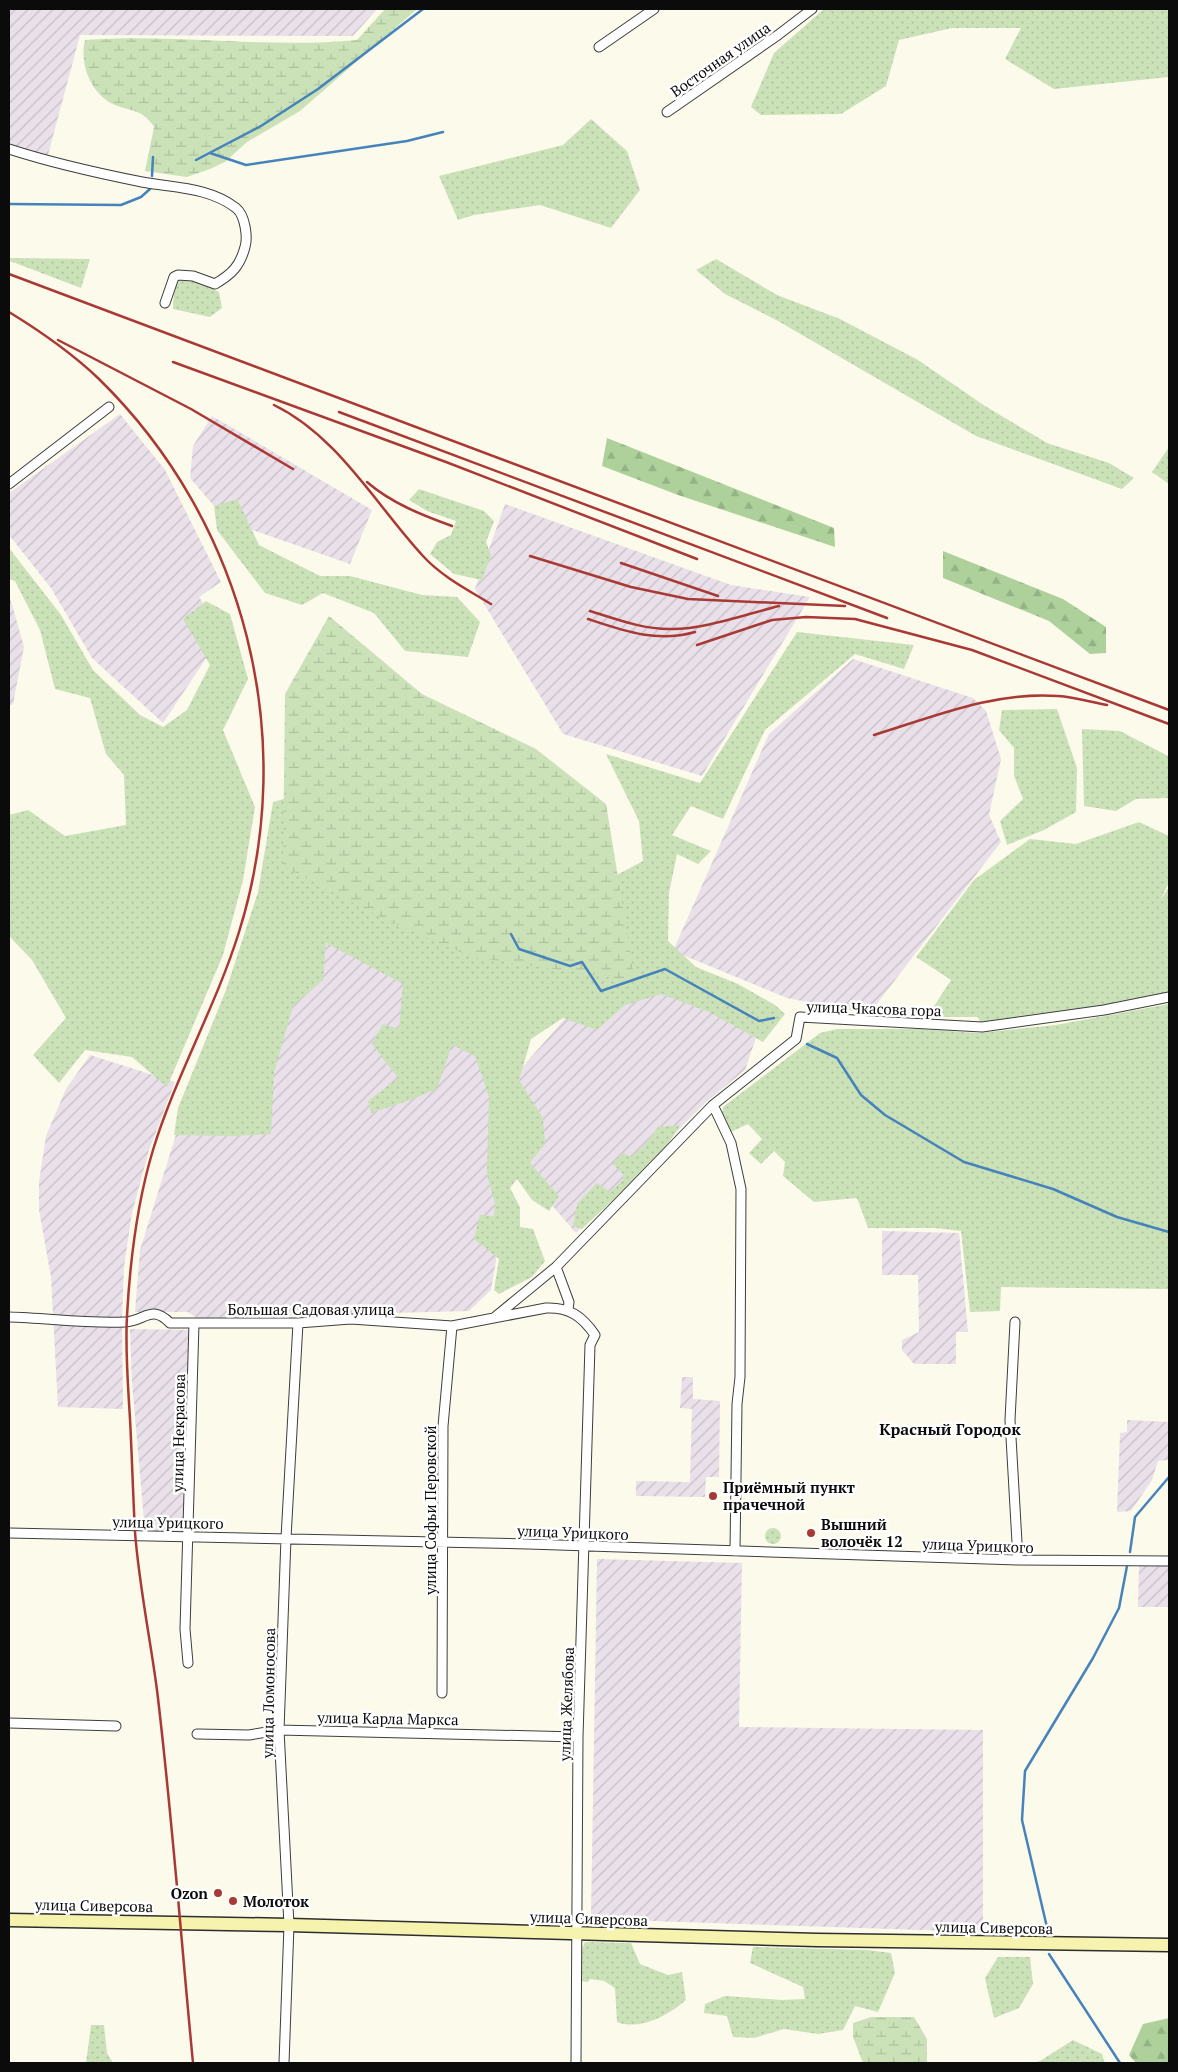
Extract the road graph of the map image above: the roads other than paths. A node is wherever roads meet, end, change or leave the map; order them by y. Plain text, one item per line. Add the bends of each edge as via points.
1 (654, 9) edge
2 (812, 9) edge
3 (599, 47) dead end
4 (667, 112) dead end
5 (9, 150) edge
6 (165, 303) dead end
7 (109, 408) dead end
8 (9, 484) edge
9 (1169, 997) edge
10 (713, 1105) junction
11 (556, 1267) junction
12 (568, 1310) junction
13 (9, 1317) edge
14 (492, 1319) junction
15 (1015, 1322) dead end
16 (194, 1323) junction
17 (298, 1323) junction
18 (452, 1326) junction
19 (9, 1533) edge
20 (189, 1536) junction
21 (286, 1538) junction
22 (444, 1544) junction
23 (584, 1546) junction
24 (734, 1551) junction
25 (1018, 1560) junction
26 (1169, 1561) edge
27 (188, 1663) dead end
28 (442, 1693) dead end
29 (9, 1723) edge
30 (116, 1726) dead end
31 (279, 1730) junction
32 (197, 1734) dead end
33 (578, 1737) junction
34 (9, 1920) edge
35 (289, 1925) junction
36 (576, 1934) junction
37 (1169, 1945) edge
38 (284, 2063) edge
39 (576, 2063) edge

1 - 3 street
2 - 4 street, Восточная улица
5 - 6 street via 48,162 217,196 238,209 244,223 246,242 241,263 231,275 215,284 193,276 174,277
7 - 8 street
9 - 10 street, улица Чкасова гора via 1104,1010 982,1027 800,1017 796,1039
10 - 11 street, улица Чкасова гора
10 - 24 street via 731,1143 740,1189 740,1377
11 - 12 street
11 - 14 street, улица Чкасова гора
12 - 14 street, Большая Садовая улица via 546,1308
12 - 23 street, улица Желябова via 588,1324 594,1335 590,1345
13 - 16 street, Большая Садовая улица via 126,1322 150,1313 161,1314 170,1323
14 - 18 street, Большая Садовая улица
15 - 25 street via 1010,1420
16 - 17 street, Большая Садовая улица
16 - 20 street, улица Некрасова
17 - 18 street, Большая Садовая улица via 352,1319
17 - 21 street, улица Ломоносова
18 - 22 street, улица Софьи Перовской via 443,1426
19 - 20 street, улица Урицкого
20 - 21 street, улица Урицкого
20 - 27 street, улица Некрасова via 185,1628
21 - 22 street, улица Урицкого
21 - 31 street, улица Ломоносова
22 - 23 street, улица Урицкого
22 - 28 street, улица Софьи Перовской
23 - 24 street, улица Урицкого
23 - 33 street, улица Желябова
24 - 25 street, улица Урицкого
25 - 26 street, улица Урицкого
29 - 30 street
31 - 32 street, улица Карла Маркса via 249,1735
31 - 33 street, улица Карла Маркса
31 - 35 street, улица Ломоносова
33 - 36 street, улица Желябова
34 - 35 street, улица Сиверсова
35 - 36 street, улица Сиверсова
35 - 38 street, улица Ломоносова
36 - 37 street, улица Сиверсова
36 - 39 street, улица Желябова

